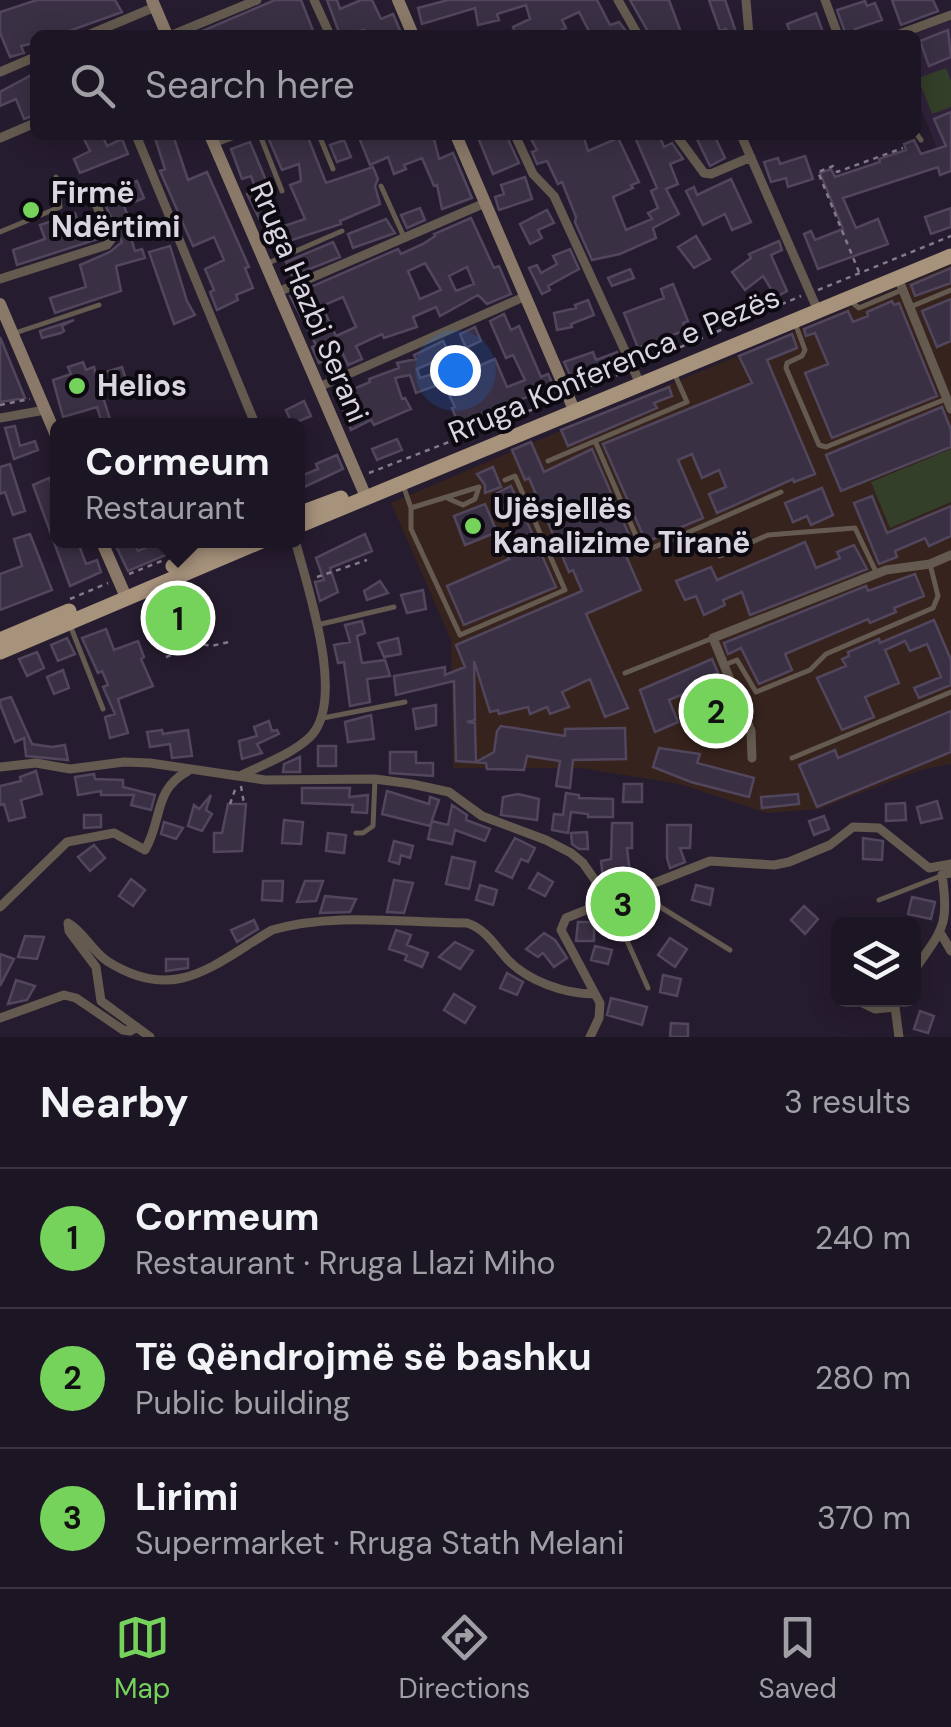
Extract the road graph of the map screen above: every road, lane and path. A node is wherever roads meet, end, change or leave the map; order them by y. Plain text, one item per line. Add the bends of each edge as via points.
1 (257, 0) edge
2 (314, 0) edge
3 (398, 0) edge
4 (618, 0) edge
5 (746, 0) edge
6 (825, 0) edge
7 (153, 4) edge
8 (951, 15) edge
9 (98, 30) edge
10 (166, 30) edge
11 (182, 30) edge
12 (328, 30) edge
13 (411, 30) edge
14 (635, 30) edge
15 (748, 30) edge
16 (836, 30) edge
17 (910, 30) edge
18 (30, 59) edge
19 (0, 72) edge
20 (30, 125) edge
21 (0, 138) edge
22 (138, 140) edge
23 (212, 140) edge
24 (262, 140) edge
25 (320, 140) edge
26 (458, 140) edge
27 (517, 140) edge
28 (680, 140) edge
29 (743, 140) edge
30 (903, 148) dead end
31 (751, 157) junction
32 (333, 170) dead end
33 (56, 178) dead end
34 (381, 186) dead end
35 (282, 191) dead end
36 (485, 203) junction
37 (97, 206) dead end
38 (0, 232) edge
39 (342, 232) dead end
40 (951, 236) edge
41 (404, 237) junction
42 (951, 248) edge
43 (951, 256) edge
44 (266, 264) junction
45 (860, 273) junction
46 (0, 279) edge
47 (900, 284) junction
48 (951, 290) edge
49 (278, 292) junction
50 (526, 296) junction
51 (813, 299) junction
52 (0, 304) edge
53 (98, 305) dead end
54 (910, 307) junction
55 (794, 320) junction
56 (12, 334) junction
57 (635, 372) junction
58 (674, 372) junction
59 (318, 387) junction
60 (30, 400) dead end
61 (572, 404) junction
62 (949, 404) edge
63 (0, 405) edge
64 (46, 410) junction
65 (0, 418) edge
66 (253, 418) edge
67 (50, 420) edge
68 (595, 441) junction
69 (548, 461) dead end
70 (505, 480) dead end
71 (402, 483) junction
72 (360, 484) junction
73 (782, 492) dead end
74 (449, 499) junction
75 (411, 508) junction
76 (305, 511) edge
77 (305, 523) edge
78 (104, 548) edge
79 (215, 548) edge
80 (240, 548) edge
81 (298, 548) edge
82 (951, 555) edge
83 (720, 556) dead end
84 (163, 560) dead end
85 (367, 560) dead end
86 (930, 564) junction
87 (877, 574) junction
88 (306, 581) junction
89 (122, 588) junction
90 (394, 607) dead end
91 (67, 612) junction
92 (317, 625) junction
93 (712, 638) junction
94 (0, 640) edge
95 (229, 642) dead end
96 (0, 652) edge
97 (166, 657) dead end
98 (724, 665) junction
99 (625, 673) dead end
100 (951, 692) edge
101 (406, 702) dead end
102 (103, 708) dead end
103 (322, 718) junction
104 (752, 758) dead end
105 (792, 758) dead end
106 (0, 767) edge
107 (188, 771) junction
108 (242, 775) junction
109 (375, 780) junction
110 (242, 789) dead end
111 (233, 790) dead end
112 (230, 804) dead end
113 (244, 804) dead end
114 (356, 834) dead end
115 (951, 864) edge
116 (946, 874) edge
117 (642, 887) junction
118 (609, 900) junction
119 (878, 900) dead end
120 (0, 907) edge
121 (940, 934) junction
122 (730, 950) dead end
123 (951, 951) edge
124 (921, 960) edge
125 (648, 988) dead end
126 (594, 994) junction
127 (897, 1007) edge
128 (0, 1018) edge
129 (137, 1027) junction
130 (900, 1036) edge
131 (150, 1037) edge
132 (590, 1037) edge

1 - 11 street
2 - 12 street
3 - 13 street
4 - 14 street
5 - 15 street
6 - 16 street
7 - 9 street
7 - 10 street
8 - 17 street
18 - 19 street
20 - 21 street
22 - 66 street
23 - 44 street, Rruga Hazbi Serani
24 - 35 lane
25 - 32 lane
26 - 36 street
27 - 57 street via 533,174 554,196
28 - 31 street via 704,173
29 - 31 street
30 - 45 path via 837,172 833,166 818,172
31 - 51 street
33 - 38 lane via 60,207
34 - 41 lane
36 - 41 street
36 - 50 street
37 - 46 street via 107,246
39 - 44 lane
40 - 45 path
41 - 49 street
42 - 51 main road, Rruga Konferenca e Pezës
43 - 47 main road, Rruga Konferenca e Pezës
44 - 49 street, Rruga Hazbi Serani
45 - 51 path
47 - 54 street
47 - 55 main road, Rruga Konferenca e Pezës
48 - 54 lane
49 - 59 street, Rruga Hazbi Serani
50 - 59 street
50 - 61 street
51 - 57 main road, Rruga Konferenca e Pezës
51 - 57 path
52 - 56 street
53 - 56 lane
54 - 62 street
55 - 58 main road, Rruga Konferenca e Pezës
55 - 62 lane via 805,350 786,368 819,445
56 - 64 street
57 - 61 main road, Rruga Konferenca e Pezës
57 - 61 path
58 - 61 main road, Rruga Konferenca e Pezës
58 - 68 lane via 687,402
59 - 72 street, Rruga Hazbi Serani
60 - 63 path
61 - 71 main road, Rruga Konferenca e Pezës
61 - 72 main road, Rruga Konferenca e Pezës
61 - 72 path
64 - 65 street
64 - 67 street
68 - 69 lane
68 - 73 lane via 642,552
70 - 75 lane via 515,476 565,590 460,636 411,530
71 - 75 lane
71 - 77 main road, Rruga Konferenca e Pezës
72 - 76 main road, Rruga Konferenca e Pezës
74 - 74 lane via 464,493 479,488 463,504
74 - 75 lane
78 - 89 street
79 - 89 main road
80 - 89 main road
81 - 88 street
82 - 86 street
83 - 87 lane via 768,535 855,528
84 - 89 path
85 - 88 path
86 - 87 street
86 - 98 lane via 938,596 934,608 826,654 810,670 756,692 738,660
87 - 93 street
88 - 92 street
89 - 91 main road
89 - 91 path
90 - 92 lane
91 - 94 main road
91 - 96 main road
91 - 102 lane
92 - 103 street via 327,697
93 - 98 street
93 - 99 lane
95 - 97 path
98 - 104 street via 751,731
100 - 105 lane
101 - 103 lane
103 - 108 street via 296,748
106 - 107 street via 124,762
107 - 108 street
107 - 120 street via 164,790 145,850 114,833 67,842
108 - 109 street
109 - 114 lane via 372,826
109 - 118 street via 448,792 482,816 546,840 582,863
110 - 113 path
111 - 112 path
115 - 117 street via 929,868 879,828 854,827 790,862 710,862
116 - 119 lane
116 - 121 street
117 - 118 street
117 - 122 lane via 649,900
118 - 125 lane
118 - 126 street via 562,922
121 - 123 street
121 - 124 street
126 - 129 street via 566,991 527,974 468,923 284,926 195,976 166,980 112,964 68,923 96,967 101,1001
126 - 132 street via 600,1003
127 - 130 street
128 - 129 street via 64,995 123,1030
129 - 131 street

